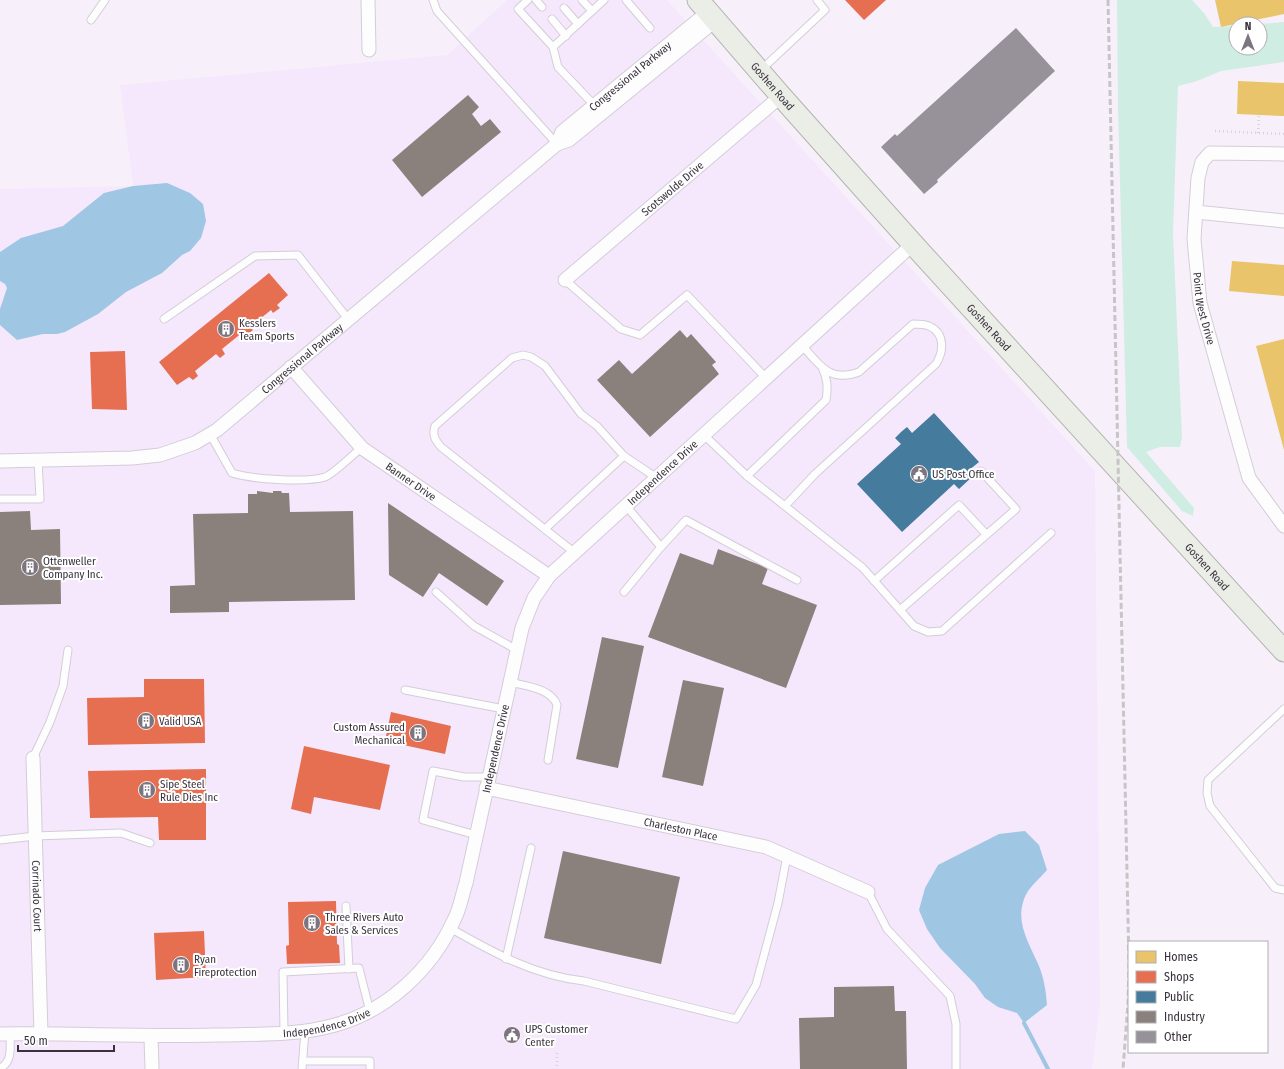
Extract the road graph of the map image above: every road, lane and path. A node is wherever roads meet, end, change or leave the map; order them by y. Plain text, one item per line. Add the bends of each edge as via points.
1 (105, 0) edge
2 (368, 0) edge
3 (434, 0) edge
4 (528, 0) edge
5 (536, 0) edge
6 (582, 0) edge
7 (604, 0) edge
8 (626, 0) edge
9 (817, 0) edge
10 (542, 7) dead end
11 (564, 8) dead end
12 (707, 10) edge
13 (592, 11) junction
14 (552, 19) dead end
15 (91, 20) dead end
16 (578, 24) junction
17 (650, 28) dead end
18 (566, 36) junction
19 (553, 47) junction
20 (369, 50) dead end
21 (759, 71) junction
22 (781, 96) junction
23 (598, 108) junction
24 (1259, 116) dead end
25 (1215, 131) dead end
26 (1258, 133) junction
27 (1284, 134) edge
28 (557, 144) junction
29 (1284, 154) edge
30 (1196, 212) junction
31 (1284, 221) edge
32 (913, 244) junction
33 (565, 280) joint
34 (164, 319) dead end
35 (348, 320) junction
36 (802, 345) junction
37 (291, 367) junction
38 (823, 370) junction
39 (766, 378) junction
40 (210, 434) junction
41 (704, 435) junction
42 (361, 448) junction
43 (624, 456) junction
44 (38, 460) junction
45 (0, 461) edge
46 (981, 471) dead end
47 (747, 476) junction
48 (657, 478) junction
49 (0, 499) edge
50 (785, 506) junction
51 (626, 507) junction
52 (1284, 526) edge
53 (545, 529) junction
54 (1051, 533) dead end
55 (986, 534) junction
56 (661, 547) junction
57 (575, 553) junction
58 (549, 576) junction
59 (797, 580) dead end
60 (874, 581) junction
61 (436, 592) dead end
62 (624, 592) dead end
63 (900, 610) junction
64 (1283, 649) edge
65 (68, 650) dead end
66 (516, 650) junction
67 (510, 682) junction
68 (405, 690) dead end
69 (504, 709) junction
70 (1284, 709) edge
71 (33, 758) joint
72 (548, 760) dead end
73 (488, 782) junction
74 (476, 835) junction
75 (35, 836) junction
76 (0, 840) edge
77 (150, 843) dead end
78 (531, 848) dead end
79 (787, 856) junction
80 (1284, 890) edge
81 (868, 892) joint
82 (346, 906) dead end
83 (450, 928) junction
84 (506, 959) junction
85 (349, 969) junction
86 (370, 1012) junction
87 (305, 1031) junction
88 (284, 1032) junction
89 (41, 1033) junction
90 (5, 1034) edge
91 (151, 1037) junction
92 (557, 1053) dead end
93 (303, 1061) junction
94 (557, 1067) dead end
95 (0, 1068) edge
96 (152, 1069) edge
97 (302, 1069) edge
98 (370, 1069) edge
99 (956, 1069) edge

1 - 15 lane
2 - 20 street
3 - 28 lane via 437,11
4 - 19 lane via 518,9
5 - 10 lane
6 - 13 lane
7 - 13 lane
8 - 17 lane
9 - 21 lane via 825,10
11 - 16 lane
12 - 21 main road, Goshen Road
12 - 23 street, Congressional Parkway
13 - 16 lane
14 - 18 lane
16 - 18 lane
18 - 19 lane
19 - 23 lane via 558,67
21 - 22 main road, Goshen Road
22 - 32 main road, Goshen Road
22 - 33 street, Scotswolde Drive
23 - 28 street, Congressional Parkway via 569,140
24 - 26 path
25 - 26 path
26 - 27 path
28 - 35 street, Congressional Parkway
29 - 30 street, Point West Drive via 1210,153 1202,162 1198,178
30 - 31 street
30 - 52 street, Point West Drive via 1194,239 1200,303 1213,353 1249,478
32 - 36 street, Independence Drive
32 - 64 main road, Goshen Road
33 - 39 lane via 621,329 640,335 687,295
34 - 35 lane via 255,256 298,255
35 - 37 street, Congressional Parkway
36 - 38 lane
36 - 39 street, Independence Drive
37 - 40 street, Congressional Parkway
37 - 42 street, Banner Drive
38 - 47 lane via 827,384 826,400
38 - 50 lane via 849,376 859,372 913,324 928,325 939,333 942,343 941,356 936,364 815,474
39 - 41 street, Independence Drive
40 - 42 lane via 232,473 245,477 293,480 326,477
40 - 44 street, Congressional Parkway via 182,448 160,455
41 - 47 lane
41 - 48 street, Independence Drive
42 - 58 street, Banner Drive
43 - 48 lane
43 - 53 lane
43 - 53 lane via 597,426 581,414 545,366 523,355 512,358 435,426 435,440 441,447
44 - 45 street, Congressional Parkway
44 - 49 lane via 40,499
46 - 55 lane via 1016,509
47 - 50 lane
48 - 51 street, Independence Drive
50 - 60 lane via 863,568
51 - 56 lane
51 - 57 street, Independence Drive
53 - 57 lane
54 - 63 lane via 942,631 928,632 914,626
55 - 60 lane via 959,505
55 - 63 lane
56 - 59 lane via 686,520
56 - 62 lane
57 - 58 street, Independence Drive
58 - 66 street, Independence Drive via 534,598
60 - 63 lane
61 - 66 lane via 474,626
65 - 71 lane via 63,686
66 - 67 street, Independence Drive
67 - 69 street, Independence Drive
67 - 72 lane via 549,693 557,705
68 - 69 lane
69 - 73 street, Independence Drive
70 - 80 lane via 1208,780 1207,793 1210,806 1275,888
71 - 75 street, Corrinado Court
73 - 74 street, Independence Drive
73 - 74 lane via 433,771 423,820
73 - 79 street, Charleston Place via 766,847
74 - 83 street, Independence Drive via 466,883
75 - 76 lane
75 - 77 lane via 121,834
75 - 89 street, Corrinado Court
78 - 84 lane
79 - 81 street, Charleston Place
79 - 84 lane via 778,903 756,985 736,1019 584,981 561,978
81 - 99 lane via 887,929 950,996 956,1024
82 - 85 lane
83 - 84 lane
83 - 86 street, Independence Drive via 420,971 390,999
85 - 86 lane via 359,968
85 - 88 lane via 283,972
86 - 87 street, Independence Drive via 335,1026
87 - 88 street, Independence Drive
87 - 93 lane
88 - 91 street, Independence Drive
89 - 90 street, Independence Drive
89 - 91 street, Independence Drive
90 - 95 lane via 10,1054 8,1061
91 - 96 street
92 - 94 path
93 - 97 lane
93 - 98 lane via 370,1061

